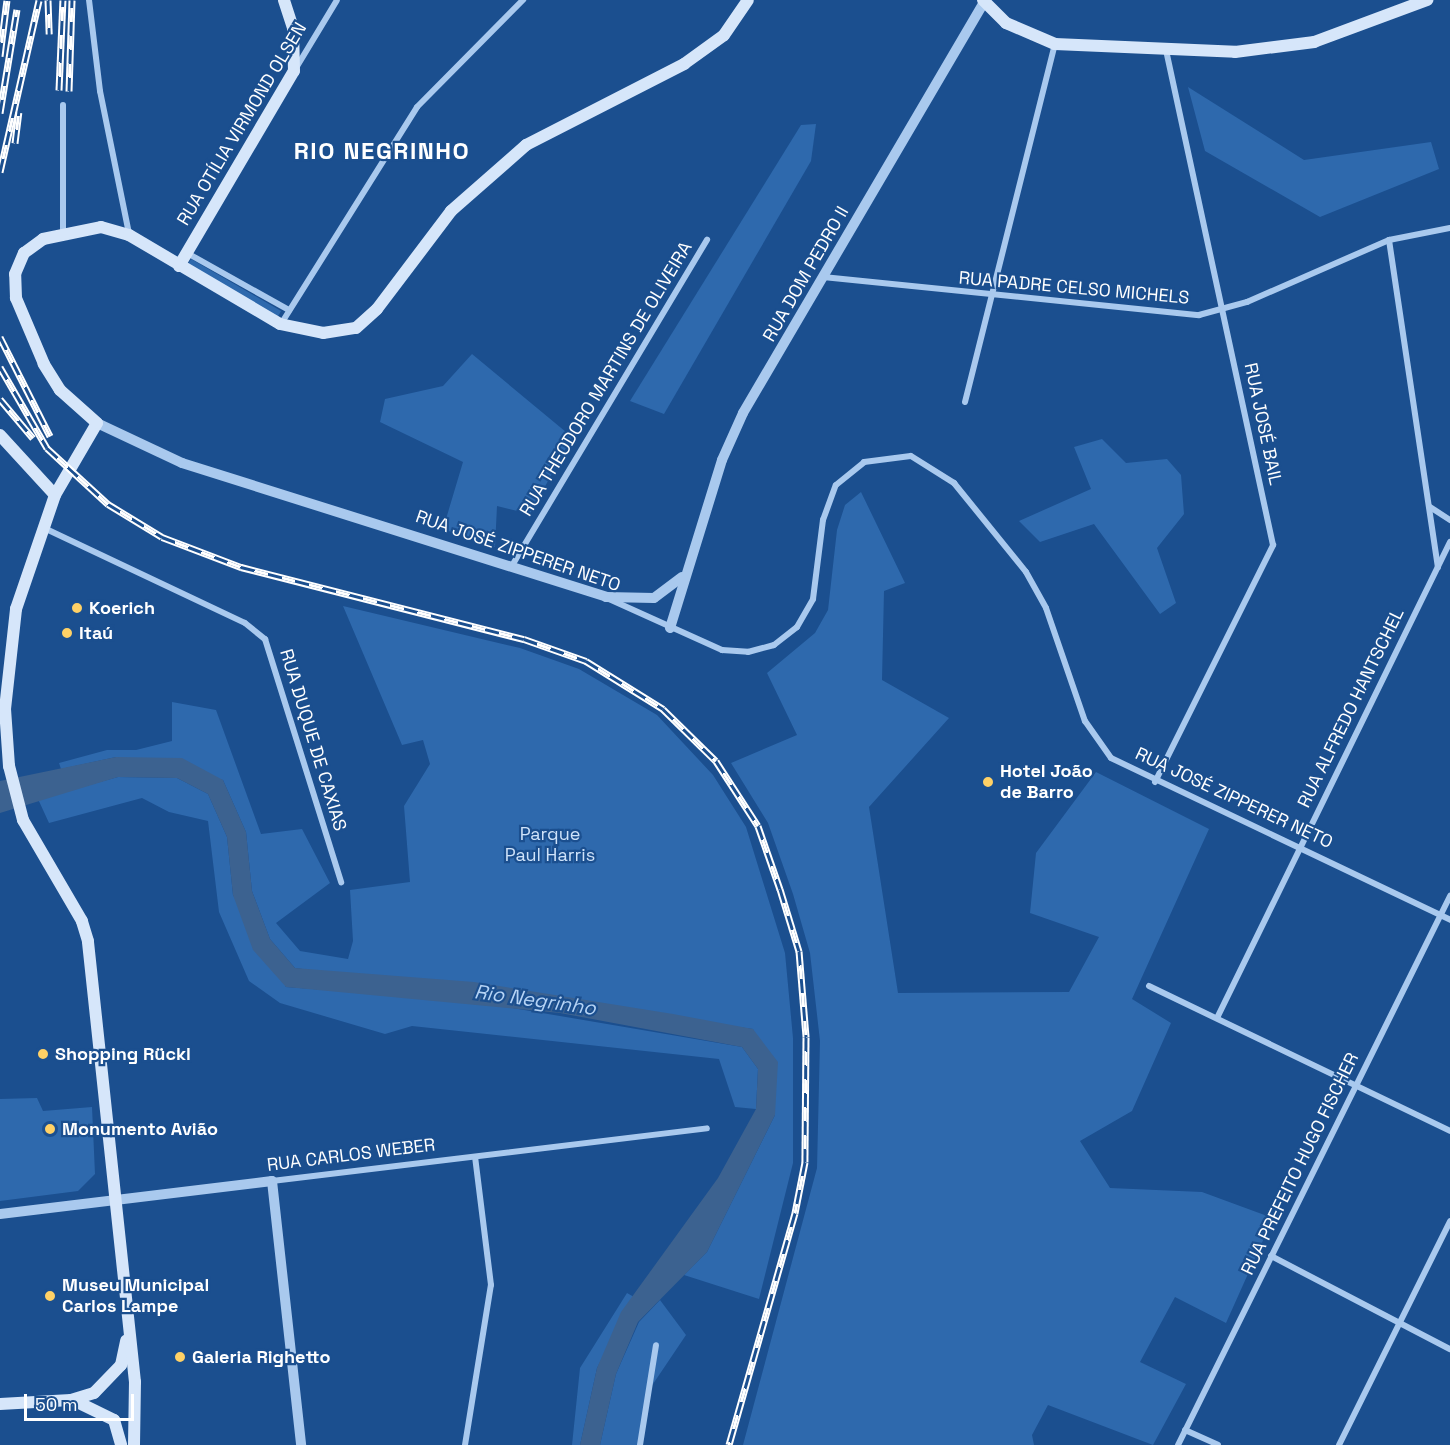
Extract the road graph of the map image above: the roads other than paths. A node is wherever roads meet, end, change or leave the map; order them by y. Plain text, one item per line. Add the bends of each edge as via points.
1 (89, 0) edge
2 (284, 0) edge
3 (337, 0) edge
4 (523, 0) edge
5 (748, 0) edge
6 (1427, 0) edge
7 (984, 1) edge
8 (1055, 44) junction
9 (1166, 50) junction
10 (294, 71) junction
11 (63, 105) dead end
12 (1450, 228) edge
13 (63, 231) junction
14 (129, 235) junction
15 (706, 240) dead end
16 (1389, 240) junction
17 (187, 253) junction
18 (179, 266) junction
19 (823, 277) junction
20 (991, 296) junction
21 (289, 310) junction
22 (1223, 310) junction
23 (280, 324) junction
24 (965, 402) dead end
25 (97, 423) junction
26 (0, 435) edge
27 (55, 495) junction
28 (1429, 507) junction
29 (1450, 520) edge
30 (43, 528) junction
31 (1450, 542) edge
32 (513, 564) junction
33 (1438, 567) junction
34 (685, 575) junction
35 (606, 597) junction
36 (670, 628) junction
37 (3, 708) edge
38 (1155, 782) junction
39 (1299, 849) junction
40 (341, 882) dead end
41 (1450, 896) edge
42 (1440, 915) junction
43 (1450, 920) edge
44 (1149, 986) dead end
45 (1217, 1018) junction
46 (1356, 1085) junction
47 (707, 1128) dead end
48 (1450, 1131) edge
49 (475, 1157) junction
50 (272, 1181) junction
51 (114, 1200) junction
52 (0, 1214) edge
53 (1450, 1221) edge
54 (1271, 1256) junction
55 (1400, 1322) junction
56 (128, 1331) junction
57 (656, 1345) dead end
58 (1450, 1349) edge
59 (71, 1400) junction
60 (0, 1404) edge
61 (1185, 1430) junction
62 (121, 1443) edge
63 (134, 1445) edge
64 (302, 1445) edge
65 (465, 1445) edge
66 (640, 1445) edge
67 (1178, 1445) edge
68 (1218, 1445) edge
69 (1339, 1445) edge

1 - 14 street via 100,91
2 - 10 main road via 293,28
3 - 10 street, RUA OTÍLIA VIRMOND OLSEN
4 - 21 street via 417,107
5 - 23 main road, RUA JOSÉ ZIPPERER NETO via 724,35 684,64 526,145 451,211 367,322 342,333
6 - 9 main road via 1340,34 1283,49
7 - 8 main road via 1006,23
7 - 19 street, RUA DOM PEDRO II
8 - 9 main road
8 - 20 street
9 - 22 street, RUA JOSÉ BAIL
10 - 17 main road, RUA OTÍLIA VIRMOND OLSEN
11 - 13 street
12 - 16 street, RUA PADRE CELSO MICHELS
13 - 14 main road, RUA JOSÉ ZIPPERER NETO via 101,227
13 - 25 main road, RUA JOSÉ ZIPPERER NETO via 24,253 15,274 16,298 44,364 60,390
14 - 18 main road, RUA JOSÉ ZIPPERER NETO
15 - 32 street, RUA THEODORO MARTINS DE OLIVEIRA
16 - 22 street, RUA PADRE CELSO MICHELS
16 - 28 street
17 - 18 main road, RUA OTÍLIA VIRMOND OLSEN
17 - 21 street
18 - 23 main road, RUA JOSÉ ZIPPERER NETO
19 - 20 street, RUA PADRE CELSO MICHELS
19 - 34 street, RUA DOM PEDRO II via 732,435
20 - 22 street, RUA PADRE CELSO MICHELS via 1170,315
20 - 24 street
21 - 23 street
22 - 38 street, RUA JOSÉ BAIL via 1273,545
25 - 27 main road
25 - 32 street, RUA JOSÉ ZIPPERER NETO via 182,464
26 - 27 main road
27 - 30 main road
28 - 29 street
28 - 33 street
30 - 37 main road via 10,634
30 - 40 street, RUA DUQUE DE CAXIAS via 245,623 266,639
31 - 33 street, RUA ALFREDO HANTSCHEL
32 - 35 street, RUA JOSÉ ZIPPERER NETO
33 - 39 street, RUA ALFREDO HANTSCHEL
34 - 35 street via 654,598
34 - 36 street, RUA DOM PEDRO II
35 - 36 street, RUA JOSÉ ZIPPERER NETO
36 - 38 street, RUA JOSÉ ZIPPERER NETO via 722,650 748,652 774,645 797,627 813,599 823,520 836,485 864,462 883,455 910,456 954,483 1012,551 1046,608 1091,732 1120,764
37 - 51 main road via 9,766 23,820 86,931
38 - 39 street, RUA JOSÉ ZIPPERER NETO
39 - 42 street, RUA JOSÉ ZIPPERER NETO
39 - 45 street, RUA ALFREDO HANTSCHEL
41 - 42 street, RUA PREFEITO HUGO FISCHER
42 - 43 street, RUA JOSÉ ZIPPERER NETO
42 - 46 street, RUA PREFEITO HUGO FISCHER
44 - 45 street
45 - 46 street
46 - 48 street
46 - 54 street, RUA PREFEITO HUGO FISCHER
47 - 49 street, RUA CARLOS WEBER
49 - 50 street, RUA CARLOS WEBER
49 - 65 street via 491,1285
50 - 51 street, RUA CARLOS WEBER
50 - 64 street
51 - 52 street, RUA CARLOS WEBER
51 - 56 main road
53 - 55 street
54 - 55 street
54 - 61 street, RUA PREFEITO HUGO FISCHER
55 - 58 street
55 - 69 street
56 - 59 main road via 121,1365 110,1383
56 - 63 main road via 135,1382
57 - 66 street
59 - 60 main road
59 - 62 main road via 104,1412
61 - 67 street, RUA PREFEITO HUGO FISCHER
61 - 68 street

